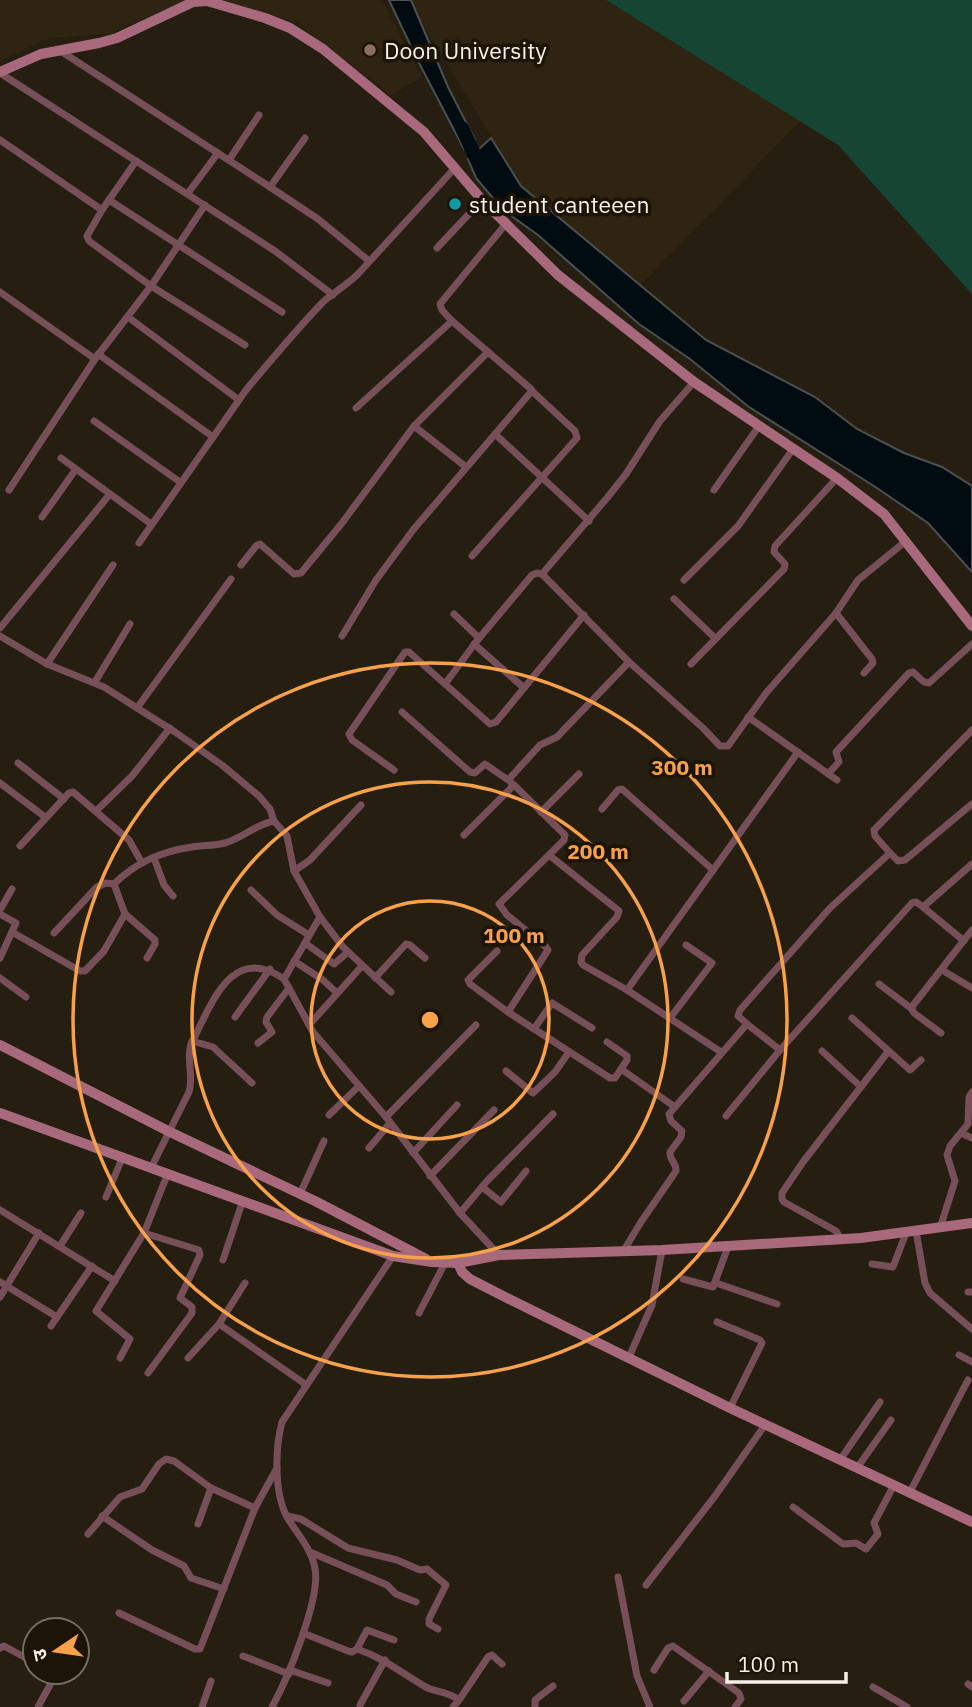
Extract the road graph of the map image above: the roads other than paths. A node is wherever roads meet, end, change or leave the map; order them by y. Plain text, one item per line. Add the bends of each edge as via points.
1 (59, 50) junction
2 (0, 73) edge
3 (259, 115) dead end
4 (305, 138) dead end
5 (0, 140) edge
6 (218, 153) junction
7 (229, 160) junction
8 (136, 161) junction
9 (454, 169) junction
10 (270, 187) junction
11 (188, 193) junction
12 (109, 200) junction
13 (482, 200) junction
14 (205, 205) junction
15 (102, 210) junction
16 (505, 225) junction
17 (179, 245) junction
18 (436, 248) dead end
19 (369, 261) junction
20 (151, 286) junction
21 (0, 292) edge
22 (333, 295) junction
23 (282, 312) dead end
24 (128, 317) junction
25 (452, 321) junction
26 (244, 345) dead end
27 (488, 352) junction
28 (97, 357) junction
29 (694, 382) junction
30 (532, 391) junction
31 (239, 400) junction
32 (356, 408) dead end
33 (94, 421) dead end
34 (414, 426) junction
35 (759, 426) junction
36 (495, 434) junction
37 (213, 437) junction
38 (793, 449) junction
39 (61, 458) dead end
40 (466, 467) junction
41 (76, 469) junction
42 (542, 478) junction
43 (837, 478) junction
44 (180, 482) junction
45 (9, 490) dead end
46 (714, 490) dead end
47 (110, 494) junction
48 (42, 517) dead end
49 (589, 521) junction
50 (151, 524) junction
51 (906, 541) junction
52 (139, 542) dead end
53 (472, 556) dead end
54 (113, 565) dead end
55 (241, 565) dead end
56 (542, 574) junction
57 (231, 579) dead end
58 (684, 580) dead end
59 (674, 599) dead end
60 (836, 612) junction
61 (454, 614) dead end
62 (584, 615) junction
63 (130, 624) dead end
64 (972, 626) edge
65 (0, 628) edge
66 (0, 636) edge
67 (342, 636) dead end
68 (715, 639) junction
69 (477, 641) junction
70 (972, 644) edge
71 (629, 662) junction
72 (47, 664) junction
73 (691, 664) dead end
74 (864, 673) dead end
75 (95, 682) junction
76 (445, 684) junction
77 (524, 688) junction
78 (136, 708) junction
79 (402, 712) dead end
80 (748, 717) junction
81 (170, 729) junction
82 (972, 730) edge
83 (798, 752) junction
84 (18, 763) dead end
85 (394, 770) dead end
86 (579, 774) dead end
87 (828, 774) junction
88 (837, 780) dead end
89 (0, 783) edge
90 (511, 783) junction
91 (64, 799) junction
92 (972, 804) edge
93 (361, 805) dead end
94 (602, 808) dead end
95 (96, 811) junction
96 (541, 812) junction
97 (45, 817) junction
98 (274, 821) junction
99 (464, 835) dead end
100 (20, 846) dead end
101 (890, 853) junction
102 (549, 855) junction
103 (154, 858) junction
104 (142, 863) junction
105 (972, 864) edge
106 (713, 870) junction
107 (294, 871) junction
108 (114, 884) junction
109 (12, 889) dead end
110 (251, 890) dead end
111 (173, 896) dead end
112 (923, 907) junction
113 (0, 912) edge
114 (125, 914) junction
115 (320, 917) junction
116 (972, 930) edge
117 (12, 933) junction
118 (54, 933) dead end
119 (309, 935) junction
120 (964, 941) junction
121 (305, 943) junction
122 (685, 946) dead end
123 (497, 951) dead end
124 (348, 953) junction
125 (0, 958) edge
126 (147, 958) dead end
127 (425, 958) dead end
128 (294, 961) junction
129 (362, 966) junction
130 (270, 969) junction
131 (942, 970) junction
132 (0, 978) edge
133 (284, 978) junction
134 (375, 978) junction
135 (879, 984) dead end
136 (289, 988) junction
137 (972, 988) edge
138 (626, 990) junction
139 (391, 992) dead end
140 (337, 993) junction
141 (26, 997) dead end
142 (912, 1009) junction
143 (508, 1012) junction
144 (235, 1017) dead end
145 (670, 1018) junction
146 (852, 1018) dead end
147 (747, 1024) junction
148 (309, 1025) junction
149 (476, 1025) dead end
150 (593, 1028) dead end
151 (534, 1029) junction
152 (941, 1033) dead end
153 (192, 1041) junction
154 (607, 1042) dead end
155 (258, 1043) dead end
156 (0, 1045) edge
157 (780, 1050) junction
158 (822, 1051) dead end
159 (569, 1052) junction
160 (721, 1052) junction
161 (890, 1052) junction
162 (921, 1060) dead end
163 (621, 1069) junction
164 (506, 1071) dead end
165 (251, 1083) dead end
166 (359, 1086) junction
167 (861, 1087) junction
168 (972, 1092) edge
169 (457, 1105) dead end
170 (675, 1107) junction
171 (494, 1110) dead end
172 (0, 1113) edge
173 (553, 1114) dead end
174 (329, 1115) dead end
175 (726, 1116) dead end
176 (388, 1120) junction
177 (168, 1131) junction
178 (961, 1133) junction
179 (972, 1138) edge
180 (324, 1141) dead end
181 (369, 1148) dead end
182 (413, 1153) junction
183 (123, 1156) junction
184 (152, 1166) junction
185 (526, 1171) dead end
186 (168, 1172) junction
187 (430, 1177) junction
188 (482, 1187) junction
189 (300, 1194) junction
190 (106, 1197) dead end
191 (243, 1200) junction
192 (0, 1210) edge
193 (81, 1213) dead end
194 (460, 1213) junction
195 (972, 1223) edge
196 (940, 1229) junction
197 (911, 1232) junction
198 (39, 1233) junction
199 (144, 1233) junction
200 (841, 1239) junction
201 (60, 1246) junction
202 (728, 1247) junction
203 (624, 1250) junction
204 (662, 1250) junction
205 (393, 1255) junction
206 (499, 1255) junction
207 (223, 1260) dead end
208 (432, 1262) junction
209 (445, 1263) junction
210 (458, 1263) junction
211 (872, 1264) dead end
212 (92, 1266) junction
213 (683, 1279) dead end
214 (115, 1281) junction
215 (245, 1283) dead end
216 (716, 1283) junction
217 (3, 1284) edge
218 (0, 1297) edge
219 (777, 1304) dead end
220 (419, 1313) dead end
221 (57, 1317) junction
222 (717, 1322) dead end
223 (219, 1324) junction
224 (51, 1326) dead end
225 (972, 1329) edge
226 (960, 1355) dead end
227 (629, 1357) junction
228 (120, 1358) dead end
229 (188, 1358) dead end
230 (972, 1362) edge
231 (148, 1373) dead end
232 (968, 1380) dead end
233 (305, 1384) junction
234 (880, 1402) dead end
235 (730, 1408) junction
236 (891, 1420) dead end
237 (765, 1425) junction
238 (839, 1460) junction
239 (277, 1468) junction
240 (857, 1468) junction
241 (894, 1485) junction
242 (211, 1488) junction
243 (910, 1492) junction
244 (793, 1507) dead end
245 (254, 1508) junction
246 (102, 1516) junction
247 (287, 1516) junction
248 (972, 1522) edge
249 (198, 1524) dead end
250 (88, 1534) dead end
251 (309, 1551) junction
252 (618, 1577) dead end
253 (646, 1585) dead end
254 (224, 1589) junction
255 (416, 1602) dead end
256 (119, 1614) dead end
257 (438, 1629) dead end
258 (303, 1633) junction
259 (394, 1640) dead end
260 (0, 1648) edge
261 (357, 1649) junction
262 (21, 1655) edge
263 (243, 1656) dead end
264 (385, 1660) junction
265 (502, 1664) dead end
266 (654, 1670) dead end
267 (709, 1671) junction
268 (289, 1672) junction
269 (211, 1681) dead end
270 (328, 1683) dead end
271 (48, 1686) edge
272 (553, 1686) dead end
273 (873, 1687) dead end
274 (459, 1700) junction
275 (684, 1701) dead end
276 (360, 1705) dead end
277 (38, 1707) edge
278 (202, 1707) edge
279 (272, 1707) edge
280 (453, 1707) edge
281 (535, 1707) edge
282 (650, 1707) edge
283 (735, 1707) edge
284 (908, 1707) edge

1 - 2 street
1 - 6 street
1 - 9 street via 117,38 193,2 206,1 265,18 323,50 424,132
2 - 8 street
3 - 7 street
4 - 10 street
5 - 15 street
6 - 7 street
6 - 11 street
7 - 10 street
8 - 11 street
8 - 12 street
9 - 13 street
9 - 19 street
10 - 19 street
11 - 14 street
12 - 15 street
12 - 17 street
13 - 16 street
13 - 18 street
14 - 17 street
14 - 22 street
15 - 20 street via 88,240
16 - 25 street via 441,301 440,307
16 - 29 street via 558,275
17 - 20 street
17 - 23 street
19 - 22 street
20 - 24 street
20 - 26 street
21 - 28 street
22 - 31 street
24 - 28 street
24 - 31 street
25 - 27 street
25 - 32 street
27 - 30 street
27 - 34 street
28 - 37 street
28 - 45 street
29 - 35 street
29 - 49 street via 660,421
30 - 36 street
30 - 42 street via 577,436
31 - 37 street
33 - 44 street
34 - 40 street
34 - 55 street via 299,575 260,544
35 - 38 street
35 - 46 street
36 - 40 street
36 - 42 street
37 - 44 street
38 - 43 street
38 - 58 street via 738,526
39 - 41 street
40 - 67 street via 388,562
41 - 47 street
41 - 48 street
42 - 49 street
42 - 53 street
43 - 51 street via 884,514
43 - 68 street via 775,546 784,569
44 - 50 street
47 - 50 street
47 - 65 street
49 - 56 street
50 - 52 street
51 - 60 street via 858,580
51 - 64 street
54 - 72 street
56 - 62 street
56 - 69 street via 532,575
57 - 78 street
59 - 68 street
60 - 74 street via 872,659
60 - 80 street
61 - 69 street
62 - 71 street
62 - 77 street
63 - 75 street
66 - 72 street
68 - 73 street
69 - 76 street
69 - 77 street
70 - 87 street via 929,683 909,673 836,752 839,762
71 - 80 street via 720,746 728,746
71 - 90 street via 557,737 540,745
72 - 75 street
75 - 78 street
76 - 77 street via 490,724
76 - 85 street via 405,652 350,730 352,740
78 - 81 street
79 - 90 street via 470,772 485,764
80 - 83 street
81 - 95 street
81 - 98 street via 259,796
82 - 101 street via 874,830
83 - 87 street
83 - 106 street
84 - 91 street
86 - 96 street
87 - 88 street
89 - 97 street
90 - 96 street
90 - 99 street
91 - 95 street via 73,792
91 - 97 street
92 - 101 street via 905,860 898,861
93 - 107 street
94 - 106 street via 622,789
95 - 104 street via 129,840
96 - 102 street via 565,835
97 - 100 street
98 - 103 street via 223,844
98 - 107 street via 290,844
101 - 147 street via 830,908 740,1010 738,1016
102 - 138 street via 617,907 617,917 582,955 581,962
102 - 143 street via 499,904 548,950
103 - 104 street
103 - 111 street
104 - 108 street
105 - 112 street
106 - 138 street
107 - 115 street
108 - 114 street
108 - 118 street via 97,887
109 - 113 street
110 - 119 street via 276,915
112 - 120 street
112 - 157 street via 912,903
113 - 117 street via 16,922
114 - 117 street via 104,951 85,971
114 - 126 street via 155,940
115 - 119 street
115 - 124 street
116 - 120 street
117 - 125 street
119 - 121 street
120 - 131 street
121 - 124 street via 334,964
121 - 128 street
122 - 145 street via 712,963
123 - 143 street via 468,982
124 - 129 street
127 - 134 street via 406,944
128 - 133 street
128 - 140 street
129 - 134 street
129 - 140 street
130 - 133 street
130 - 144 street
130 - 153 street via 250,967 231,976
131 - 137 street
131 - 142 street
132 - 141 street
133 - 136 street
134 - 139 street
135 - 142 street
136 - 148 street
136 - 155 street via 266,1018 272,1032
138 - 145 street
140 - 148 street
142 - 152 street
143 - 151 street
145 - 160 street
146 - 161 street
147 - 157 street
147 - 160 street
148 - 166 street
149 - 176 street
150 - 151 street via 552,1003
151 - 159 street
153 - 165 street via 213,1047
153 - 177 street via 188,1052 191,1084
154 - 163 street via 627,1056
156 - 177 street
157 - 175 street
158 - 167 street
159 - 163 street via 610,1079
159 - 164 street via 533,1093
160 - 170 street
161 - 162 street via 910,1070
161 - 167 street
163 - 170 street
166 - 174 street
166 - 176 street
167 - 200 street via 781,1195 784,1202 836,1231
168 - 178 street via 968,1124
169 - 182 street
170 - 203 street via 669,1118 682,1131 670,1152 676,1171
171 - 187 street
172 - 183 street
173 - 188 street
176 - 181 street
176 - 182 street
177 - 184 street
177 - 189 street
178 - 179 street
178 - 196 street via 947,1154 955,1181
180 - 189 street
182 - 187 street
183 - 184 street
183 - 190 street
184 - 186 street
185 - 188 street via 501,1202
186 - 191 street
186 - 199 street
187 - 194 street
188 - 194 street
189 - 208 street
191 - 205 street
191 - 207 street
192 - 198 street
193 - 201 street
194 - 206 street
195 - 196 street
196 - 197 street
197 - 200 street
197 - 211 street via 892,1267
197 - 225 street via 930,1293
198 - 201 street
198 - 217 street
199 - 214 street
199 - 231 street via 200,1252 180,1295 192,1313
200 - 202 street
201 - 212 street
202 - 204 street
202 - 216 street
203 - 204 street
203 - 206 street
204 - 227 street via 652,1305
205 - 208 street
205 - 233 street
206 - 210 street
208 - 209 street
209 - 210 street
209 - 220 street
210 - 227 street via 470,1279
212 - 214 street
212 - 221 street
213 - 216 street via 711,1287
214 - 228 street via 96,1311 130,1339
215 - 223 street
216 - 219 street
217 - 218 street
217 - 221 street
221 - 224 street
222 - 235 street via 762,1343
223 - 229 street
223 - 233 street
226 - 230 street
227 - 235 street
232 - 243 street
233 - 239 street via 282,1422
234 - 238 street
235 - 237 street
236 - 240 street
237 - 238 street
237 - 253 street
238 - 240 street
239 - 245 street
239 - 247 street
240 - 241 street
241 - 243 street
241 - 244 street via 874,1523 877,1534 866,1549 856,1543 843,1544
242 - 245 street
242 - 246 street via 166,1459 142,1489 120,1497
242 - 249 street
243 - 248 street
245 - 254 street
246 - 250 street
246 - 254 street via 184,1566 191,1578
247 - 251 street
247 - 257 street via 301,1519 348,1548 428,1569 446,1585 429,1619
251 - 255 street
251 - 258 street via 316,1581
252 - 282 street via 636,1676
254 - 256 street via 198,1649
258 - 261 street via 348,1651
258 - 268 street
259 - 261 street via 365,1630
260 - 262 street
261 - 264 street
263 - 268 street
264 - 274 street via 424,1686
264 - 276 street
265 - 274 street via 488,1657
266 - 267 street via 673,1646
267 - 275 street
267 - 283 street via 741,1696
268 - 270 street
268 - 279 street
269 - 278 street
271 - 277 street
272 - 281 street via 535,1700
273 - 284 street
274 - 280 street

